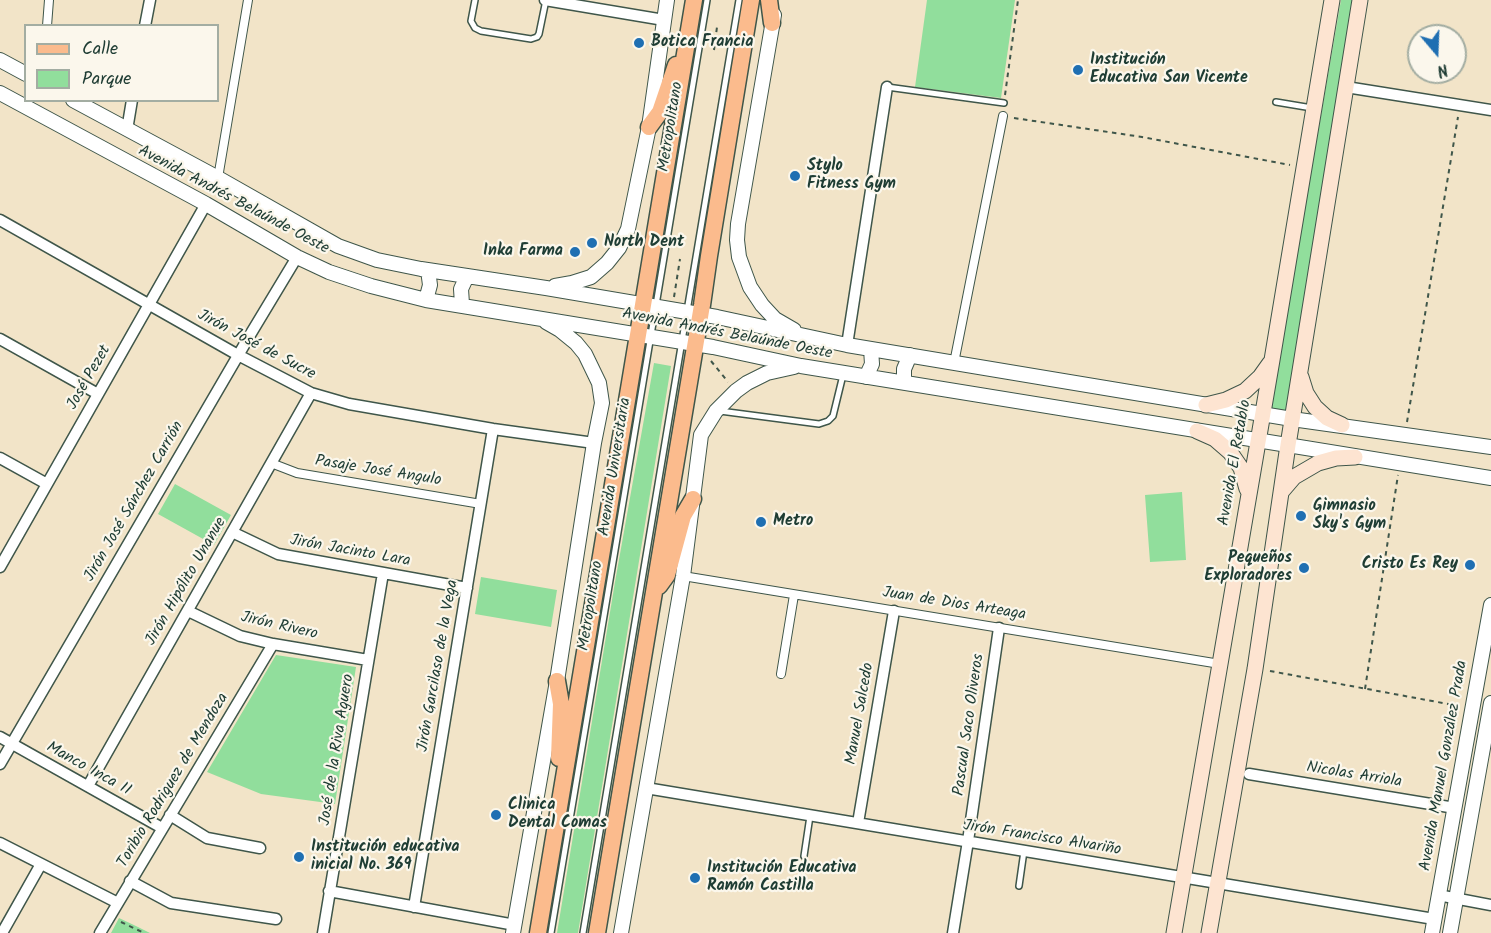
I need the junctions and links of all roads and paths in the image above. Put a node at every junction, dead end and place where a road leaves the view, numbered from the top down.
1 (49, 0) edge
2 (150, 0) edge
3 (248, 0) edge
4 (475, 0) edge
5 (546, 0) edge
6 (667, 0) edge
7 (694, 0) edge
8 (706, 0) edge
9 (739, 0) edge
10 (751, 0) edge
11 (769, 0) edge
12 (776, 0) edge
13 (1017, 0) edge
14 (1332, 0) edge
15 (1360, 0) edge
16 (664, 20) junction
17 (772, 23) junction
18 (47, 24) edge
19 (145, 24) edge
20 (717, 27) dead end
21 (688, 37) junction
22 (714, 50) dead end
23 (0, 60) edge
24 (24, 73) edge
25 (886, 87) joint
26 (1346, 87) junction
27 (0, 93) edge
28 (77, 102) edge
29 (132, 102) edge
30 (1276, 102) dead end
31 (1004, 103) joint
32 (1460, 105) junction
33 (1314, 108) junction
34 (1491, 110) edge
35 (1003, 116) joint
36 (649, 127) junction
37 (127, 130) junction
38 (1304, 168) junction
39 (218, 178) junction
40 (206, 204) junction
41 (0, 220) edge
42 (297, 257) junction
43 (680, 259) dead end
44 (428, 270) junction
45 (466, 276) junction
46 (546, 288) junction
47 (674, 297) dead end
48 (426, 300) junction
49 (149, 304) junction
50 (462, 304) junction
51 (649, 306) junction
52 (694, 313) junction
53 (539, 318) junction
54 (644, 335) junction
55 (804, 336) junction
56 (0, 339) edge
57 (689, 343) junction
58 (847, 345) junction
59 (872, 349) junction
60 (910, 355) junction
61 (238, 356) junction
62 (1272, 360) junction
63 (711, 361) dead end
64 (954, 363) junction
65 (801, 366) junction
66 (1300, 370) junction
67 (844, 373) junction
68 (866, 377) junction
69 (905, 383) junction
70 (736, 391) junction
71 (311, 393) junction
72 (98, 394) junction
73 (1206, 405) junction
74 (716, 411) junction
75 (1263, 414) junction
76 (1292, 419) junction
77 (1341, 425) junction
78 (493, 429) junction
79 (1197, 431) junction
80 (1405, 434) junction
81 (1258, 441) junction
82 (594, 443) junction
83 (1288, 446) junction
84 (1491, 447) edge
85 (1355, 457) junction
86 (0, 458) edge
87 (271, 463) junction
88 (1400, 464) junction
89 (1491, 478) edge
90 (47, 484) junction
91 (1282, 491) junction
92 (1248, 497) junction
93 (693, 498) junction
94 (481, 504) junction
95 (232, 532) junction
96 (0, 567) edge
97 (383, 573) junction
98 (683, 576) junction
99 (467, 588) junction
100 (653, 593) junction
101 (794, 595) junction
102 (1491, 605) edge
103 (188, 611) junction
104 (894, 611) junction
105 (999, 628) junction
106 (273, 644) junction
107 (368, 660) junction
108 (1220, 664) junction
109 (1255, 669) junction
110 (781, 674) dead end
111 (557, 681) junction
112 (1365, 689) junction
113 (1491, 703) edge
114 (1472, 708) junction
115 (0, 737) edge
116 (11, 743) junction
117 (0, 764) edge
118 (1249, 774) dead end
119 (88, 786) junction
120 (646, 788) junction
121 (560, 804) junction
122 (1455, 808) junction
123 (170, 815) junction
124 (810, 815) junction
125 (858, 823) junction
126 (162, 828) junction
127 (968, 841) junction
128 (0, 843) edge
129 (260, 848) dead end
130 (1024, 851) junction
131 (804, 855) dead end
132 (41, 864) junction
133 (1183, 877) junction
134 (130, 881) junction
135 (1217, 883) junction
136 (1019, 886) dead end
137 (329, 891) junction
138 (1438, 896) junction
139 (1456, 898) junction
140 (118, 903) junction
141 (1491, 904) edge
142 (414, 907) junction
143 (276, 919) dead end
144 (121, 922) dead end
145 (1433, 926) edge
146 (514, 929) edge
147 (2, 933) edge
148 (100, 933) edge
149 (144, 933) edge
150 (322, 933) edge
151 (538, 933) edge
152 (551, 933) edge
153 (583, 933) edge
154 (597, 933) edge
155 (621, 933) edge
156 (953, 933) edge
157 (1174, 933) edge
158 (1209, 933) edge
159 (1450, 933) edge

1 - 18 street
2 - 19 street
3 - 39 street
4 - 5 lane
5 - 16 street
6 - 16 street
7 - 21 main road, Avenida Universitaria
8 - 51 lane, Metropolitano
9 - 52 lane
10 - 52 main road
11 - 17 main road
12 - 17 street
13 - 31 path
14 - 33 main road, Avenida El Retablo
15 - 26 main road
16 - 36 street
17 - 55 street
20 - 22 path
21 - 36 main road
21 - 51 main road, Avenida Universitaria
23 - 24 street
25 - 31 lane
25 - 58 street
26 - 32 street
26 - 66 main road
27 - 40 street, Avenida Andrés Belaúnde Oeste
28 - 37 street, Avenida Andrés Belaúnde Oeste
29 - 37 street
30 - 33 lane
32 - 34 street
32 - 80 path
33 - 38 main road, Avenida El Retablo
35 - 38 path
35 - 64 street
36 - 46 street
37 - 39 street, Avenida Andrés Belaúnde Oeste
38 - 62 main road, Avenida El Retablo
39 - 44 street, Avenida Andrés Belaúnde Oeste
40 - 42 street, Avenida Andrés Belaúnde Oeste
40 - 49 street, José Pezet
41 - 49 street, Jirón José de Sucre
42 - 48 street, Avenida Andrés Belaúnde Oeste
42 - 61 street, Jirón José Sánchez Carrión
43 - 47 path
44 - 45 street, Avenida Andrés Belaúnde Oeste
44 - 48 street
45 - 46 street, Avenida Andrés Belaúnde Oeste
45 - 50 street
46 - 51 street, Avenida Andrés Belaúnde Oeste
48 - 50 street, Avenida Andrés Belaúnde Oeste
49 - 61 street, Jirón José de Sucre
49 - 72 street, José Pezet
50 - 53 street, Avenida Andrés Belaúnde Oeste
51 - 52 street, Avenida Andrés Belaúnde Oeste
51 - 54 main road, Avenida Universitaria
52 - 55 street, Avenida Andrés Belaúnde Oeste
52 - 57 main road
53 - 54 street, Avenida Andrés Belaúnde Oeste
53 - 82 street, Avenida Universitaria
54 - 57 street, Avenida Andrés Belaúnde Oeste
54 - 121 main road, Avenida Universitaria
54 - 152 lane, Metropolitano
55 - 58 street, Avenida Andrés Belaúnde Oeste
56 - 72 street
57 - 65 street, Avenida Andrés Belaúnde Oeste
57 - 100 main road
57 - 153 lane
58 - 59 street, Avenida Andrés Belaúnde Oeste
59 - 60 street, Avenida Andrés Belaúnde Oeste
59 - 68 street
60 - 64 street, Avenida Andrés Belaúnde Oeste
60 - 69 street
61 - 71 street, Jirón José de Sucre
61 - 116 street, Jirón José Sánchez Carrión
62 - 73 main road
62 - 75 main road, Avenida El Retablo
63 - 70 path
64 - 73 street, Avenida Andrés Belaúnde Oeste
65 - 67 street, Avenida Andrés Belaúnde Oeste
65 - 70 street
66 - 76 main road
66 - 77 main road
67 - 68 street, Avenida Andrés Belaúnde Oeste
67 - 74 lane
68 - 69 street, Avenida Andrés Belaúnde Oeste
69 - 79 street, Avenida Andrés Belaúnde Oeste
70 - 74 street
71 - 78 street, Jirón José de Sucre
71 - 87 street, Jirón Hipólito Unanue
72 - 90 street, José Pezet
73 - 75 street, Avenida Andrés Belaúnde Oeste
74 - 93 street
75 - 76 street, Avenida Andrés Belaúnde Oeste
75 - 81 main road, Avenida El Retablo
76 - 77 street, Avenida Andrés Belaúnde Oeste
76 - 83 main road
77 - 80 street, Avenida Andrés Belaúnde Oeste
78 - 82 street, Jirón José de Sucre
78 - 94 street, Jirón Garcilaso de la Vega
79 - 81 street, Avenida Andrés Belaúnde Oeste
79 - 92 main road
80 - 84 street, Avenida Andrés Belaúnde Oeste
81 - 83 street, Avenida Andrés Belaúnde Oeste
81 - 92 main road, Avenida El Retablo
82 - 111 street, Avenida Universitaria
83 - 85 street, Avenida Andrés Belaúnde Oeste
83 - 91 main road
85 - 88 street, Avenida Andrés Belaúnde Oeste
85 - 91 main road
86 - 90 street
87 - 94 street, Pasaje José Angulo
87 - 95 street, Jirón Hipólito Unanue
88 - 89 street, Avenida Andrés Belaúnde Oeste
88 - 112 path
90 - 96 street, José Pezet
91 - 109 main road
92 - 108 main road, Avenida El Retablo
93 - 98 street
93 - 100 main road
94 - 99 street, Jirón Garcilaso de la Vega
95 - 97 street, Jirón Jacinto Lara
95 - 103 street, Jirón Hipólito Unanue
97 - 99 street, Jirón Jacinto Lara
97 - 107 street, José de la Riva Aguero
98 - 101 street, Juan de Dios Arteaga
98 - 120 street
99 - 142 street, Jirón Garcilaso de la Vega
100 - 154 main road
101 - 104 street, Juan de Dios Arteaga
101 - 110 street
102 - 114 street, Avenida Manuel González Prada
103 - 106 street, Jirón Rivero
103 - 119 street, Jirón Hipólito Unanue
104 - 105 street, Juan de Dios Arteaga
104 - 125 street, Manuel Salcedo
105 - 108 street, Juan de Dios Arteaga
105 - 127 street, Pascual Saco Oliveros
106 - 107 street, Jirón Rivero
106 - 123 street, Toribio Rodriguez de Mendoza
107 - 137 street, José de la Riva Aguero
108 - 133 main road, Avenida El Retablo
109 - 112 path
109 - 135 main road
111 - 121 main road
111 - 146 street, Avenida Universitaria
112 - 114 path
113 - 139 street, Avenida Manuel González Prada
114 - 122 street, Avenida Manuel González Prada
115 - 116 street, Manco Inca II
116 - 117 street, Jirón José Sánchez Carrión
116 - 119 street, Manco Inca II
118 - 122 street, Nicolas Arriola
119 - 126 street, Manco Inca II
120 - 124 street, Jirón Francisco Alvariño
120 - 155 street
121 - 151 main road, Avenida Universitaria
122 - 138 street, Avenida Manuel González Prada
123 - 126 street, Toribio Rodriguez de Mendoza
123 - 129 street
124 - 125 street, Jirón Francisco Alvariño
124 - 131 lane
125 - 127 street, Jirón Francisco Alvariño
126 - 134 street, Toribio Rodriguez de Mendoza
127 - 130 street, Jirón Francisco Alvariño
127 - 156 street, Pascual Saco Oliveros
128 - 132 street
130 - 133 street, Jirón Francisco Alvariño
130 - 136 lane
132 - 140 street
132 - 147 street
133 - 135 street, Jirón Francisco Alvariño
133 - 157 main road, Avenida El Retablo
134 - 140 street, Toribio Rodriguez de Mendoza
134 - 143 street
135 - 145 street, Jirón Francisco Alvariño
135 - 158 main road
137 - 142 street
137 - 150 street, José de la Riva Aguero
138 - 139 street
138 - 145 street, Avenida Manuel González Prada
139 - 141 street
139 - 159 street, Avenida Manuel González Prada
140 - 148 street, Toribio Rodriguez de Mendoza
142 - 146 street
144 - 149 path

